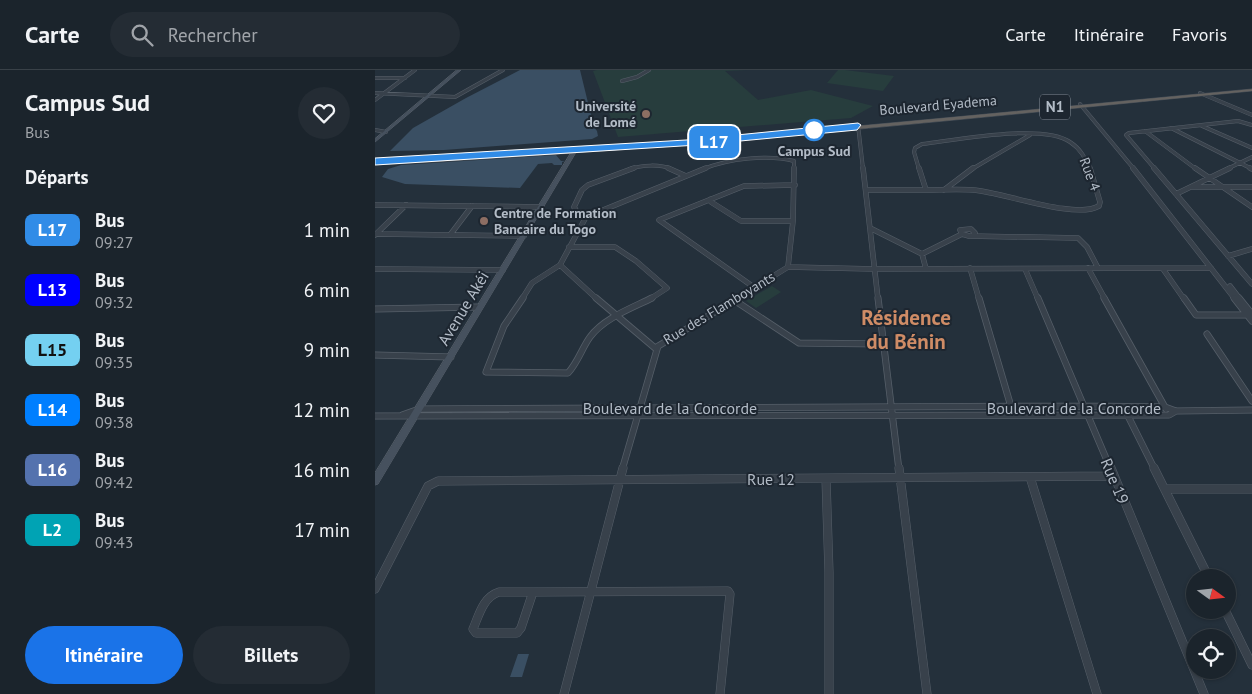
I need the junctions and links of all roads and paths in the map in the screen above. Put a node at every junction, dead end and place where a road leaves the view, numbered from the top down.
1 (415, 70) edge
2 (454, 70) edge
3 (459, 70) edge
4 (503, 70) edge
5 (649, 70) edge
6 (375, 78) edge
7 (405, 78) junction
8 (622, 81) dead end
9 (1252, 89) edge
10 (375, 93) edge
11 (385, 93) junction
12 (1204, 94) junction
13 (427, 95) junction
14 (375, 100) edge
15 (1084, 105) junction
16 (1252, 114) edge
17 (1200, 125) junction
18 (1252, 125) edge
19 (858, 126) junction
20 (1171, 128) junction
21 (377, 131) edge
22 (1145, 131) junction
23 (386, 132) junction
24 (1031, 134) junction
25 (375, 135) edge
26 (375, 141) edge
27 (1252, 148) edge
28 (575, 150) junction
29 (1252, 157) edge
30 (375, 162) edge
31 (1240, 162) junction
32 (1252, 169) edge
33 (686, 176) junction
34 (1208, 178) junction
35 (795, 185) junction
36 (1190, 187) junction
37 (1220, 187) junction
38 (1252, 187) edge
39 (867, 190) junction
40 (926, 190) junction
41 (944, 190) junction
42 (1176, 194) junction
43 (711, 198) junction
44 (375, 205) edge
45 (406, 205) junction
46 (472, 206) junction
47 (542, 207) junction
48 (1252, 207) edge
49 (586, 217) junction
50 (793, 221) junction
51 (870, 228) junction
52 (962, 234) junction
53 (376, 235) edge
54 (450, 235) junction
55 (973, 235) junction
56 (524, 236) junction
57 (569, 247) junction
58 (1252, 249) edge
59 (922, 254) junction
60 (1228, 256) junction
61 (560, 266) junction
62 (788, 267) junction
63 (970, 268) junction
64 (1088, 268) junction
65 (1098, 268) junction
66 (1211, 268) junction
67 (375, 269) edge
68 (874, 269) junction
69 (926, 269) junction
70 (1025, 269) junction
71 (1163, 269) junction
72 (503, 270) junction
73 (1252, 284) edge
74 (755, 288) junction
75 (734, 300) junction
76 (479, 307) junction
77 (375, 309) edge
78 (1251, 315) edge
79 (617, 317) junction
80 (1252, 321) edge
81 (1207, 334) dead end
82 (883, 344) junction
83 (658, 346) junction
84 (375, 355) edge
85 (451, 356) junction
86 (1252, 401) edge
87 (1011, 407) junction
88 (1165, 407) junction
89 (419, 409) junction
90 (1086, 410) junction
91 (1252, 410) edge
92 (892, 411) junction
93 (1176, 411) junction
94 (639, 412) junction
95 (1012, 414) junction
96 (1169, 415) junction
97 (375, 416) edge
98 (402, 416) junction
99 (414, 416) junction
100 (1128, 416) junction
101 (1113, 476) junction
102 (1030, 477) junction
103 (900, 478) junction
104 (826, 479) junction
105 (376, 480) edge
106 (619, 480) junction
107 (1165, 489) junction
108 (1252, 489) edge
109 (1205, 569) edge
110 (375, 589) edge
111 (590, 590) junction
112 (533, 592) junction
113 (1229, 619) edge
114 (1252, 665) edge
115 (564, 694) edge
116 (720, 694) edge
117 (829, 694) edge
118 (927, 694) edge
119 (1097, 694) edge
120 (1204, 694) edge

1 - 7 street
2 - 13 main road
3 - 13 main road
4 - 13 street
5 - 8 street
6 - 7 street
7 - 11 street
9 - 12 highway, N1
10 - 11 street
11 - 13 street
11 - 14 street
12 - 15 highway, N1
12 - 16 street
13 - 21 main road
13 - 23 main road
15 - 19 highway, N1
15 - 66 street
15 - 78 street
17 - 18 street
17 - 20 street
17 - 27 street
19 - 28 highway, N1
19 - 39 street
20 - 22 street
20 - 31 street
21 - 23 street
21 - 25 main road
22 - 34 street
22 - 42 street
23 - 26 main road
24 - 40 street, Rue 4
24 - 41 street
24 - 41 street, Rue 4
28 - 30 highway, N1
28 - 47 main road, Avenue Akéi
29 - 31 street
31 - 32 street
31 - 34 street
33 - 35 street, Rue des Flamboyants
33 - 49 street, Rue des Flamboyants
33 - 49 street
34 - 36 street
34 - 37 street
35 - 43 street
35 - 50 street, Rue des Flamboyants
36 - 37 street
36 - 42 street
37 - 38 street
37 - 48 street
39 - 40 street, Rue 4
39 - 51 street
40 - 41 street, Rue 4
42 - 60 street
43 - 50 street
43 - 74 street
44 - 45 street
45 - 46 street
45 - 53 street
46 - 47 street
46 - 54 street
47 - 56 main road, Avenue Akéi
49 - 57 street
50 - 62 street, Rue des Flamboyants
51 - 59 street
51 - 68 street
52 - 55 street
52 - 55 street
52 - 59 street
53 - 54 street
54 - 56 street
55 - 65 street
56 - 72 main road, Avenue Akéi
57 - 61 street
57 - 79 street
58 - 60 street
59 - 69 street
60 - 73 street
61 - 79 street, Rue des Flamboyants
61 - 79 street
62 - 68 street
62 - 74 street, Rue des Flamboyants
63 - 69 street
63 - 70 street
63 - 87 street
64 - 65 street
64 - 70 street
64 - 88 street
65 - 71 street
66 - 71 street
66 - 78 street
67 - 72 street
68 - 69 street
68 - 82 street
70 - 90 street, Rue 19
71 - 78 street
72 - 76 main road, Avenue Akéi
74 - 75 street, Rue des Flamboyants
75 - 82 street
75 - 83 street, Rue des Flamboyants
76 - 77 street
76 - 85 main road, Avenue Akéi
78 - 80 street
79 - 83 street, Rue des Flamboyants
81 - 86 street
82 - 92 street
83 - 94 street
84 - 85 street
85 - 89 main road, Avenue Akéi
87 - 90 street, Boulevard de la Concorde
87 - 92 street, Boulevard de la Concorde
87 - 95 street
88 - 90 street, Boulevard de la Concorde
88 - 93 street, Boulevard de la Concorde
88 - 96 street
89 - 94 street, Boulevard de la Concorde
89 - 98 street
89 - 99 main road, Avenue Akéi
90 - 95 street, Boulevard de la Concorde
90 - 100 street, Boulevard de la Concorde
90 - 101 street, Rue 19
91 - 93 street
92 - 94 street, Boulevard de la Concorde
92 - 95 street, Boulevard de la Concorde
92 - 103 street
93 - 96 street, Boulevard de la Concorde
94 - 99 street, Boulevard de la Concorde
94 - 106 street
96 - 100 street, Boulevard de la Concorde
97 - 98 street, Boulevard de la Concorde
98 - 99 street, Boulevard de la Concorde
99 - 105 main road, Avenue Akéi
100 - 107 street
101 - 102 street, Rue 12
101 - 120 street, Rue 19
102 - 103 street, Rue 12
102 - 119 street
103 - 104 street, Rue 12
103 - 118 street
104 - 106 street, Rue 12
104 - 117 street
106 - 110 street, Rue 12
106 - 111 street
107 - 108 street
107 - 109 street
111 - 112 street
111 - 115 street
111 - 116 street
112 - 112 street
113 - 114 street

